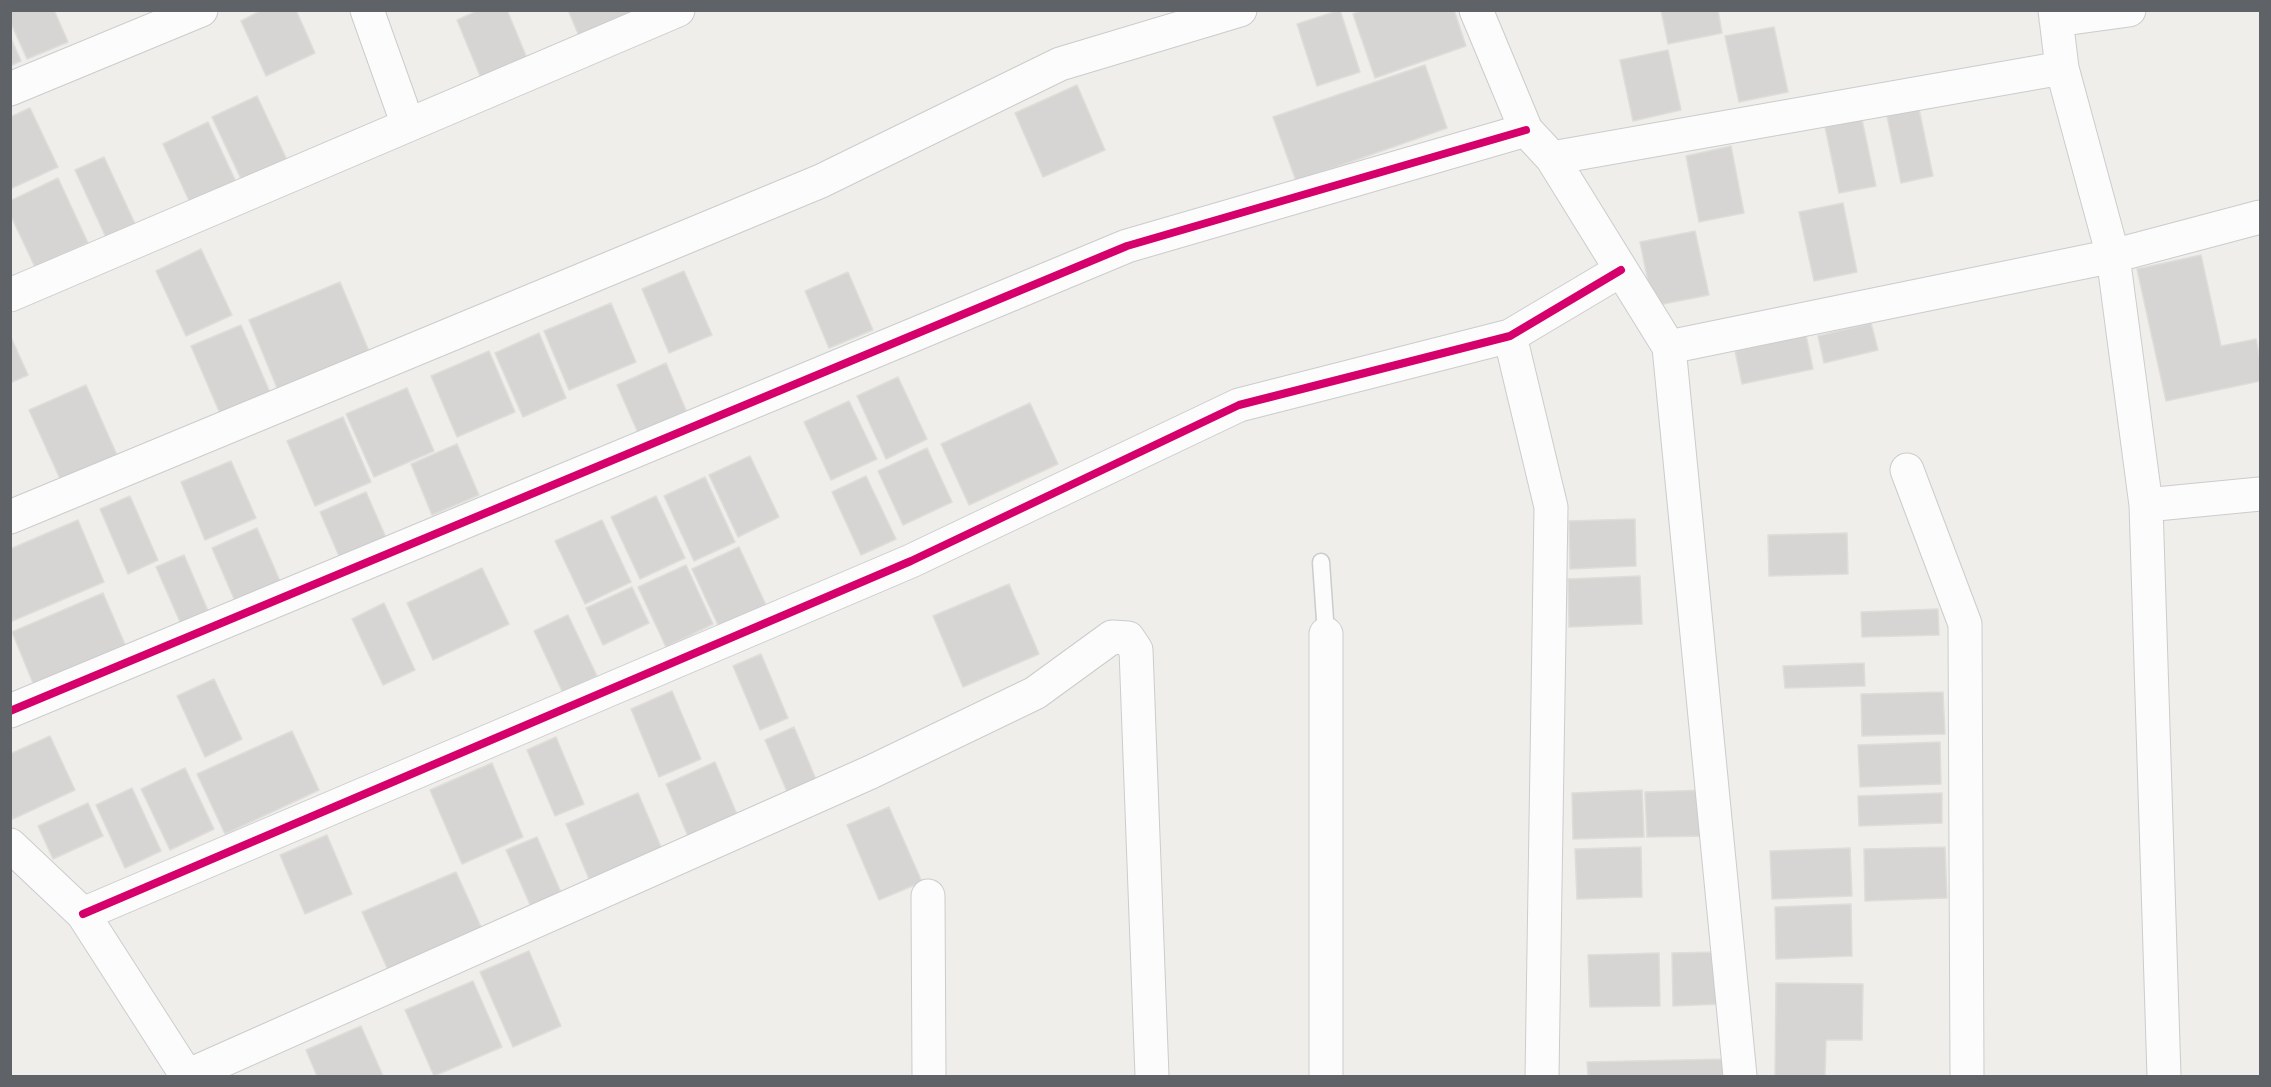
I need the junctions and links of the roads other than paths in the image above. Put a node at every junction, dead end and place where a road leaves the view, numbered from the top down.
1 (201, 10) edge
2 (367, 10) edge
3 (678, 10) edge
4 (1240, 10) edge
5 (1476, 10) edge
6 (2129, 10) edge
7 (2056, 15) edge
8 (2062, 68) junction
9 (10, 89) edge
10 (408, 125) junction
11 (1526, 130) junction
12 (1552, 158) junction
13 (2260, 217) edge
14 (2113, 256) junction
15 (1621, 270) junction
16 (10, 295) edge
17 (1510, 336) junction
18 (1668, 347) junction
19 (1907, 470) dead end
20 (2260, 494) edge
21 (2146, 505) junction
22 (10, 517) edge
23 (1321, 562) dead end
24 (1326, 634) joint
25 (10, 711) edge
26 (10, 845) edge
27 (928, 896) dead end
28 (83, 914) junction
29 (187, 1077) edge
30 (929, 1077) edge
31 (1152, 1077) edge
32 (1326, 1077) edge
33 (1542, 1077) edge
34 (1740, 1077) edge
35 (1967, 1077) edge
36 (2164, 1077) edge

1 - 9 street
2 - 10 street
3 - 10 street
4 - 22 street
5 - 11 street
6 - 7 street
7 - 8 street
8 - 12 street
8 - 14 street
10 - 16 street
11 - 12 street
11 - 25 street
12 - 15 street
13 - 14 street
14 - 18 street
14 - 21 street
15 - 17 street
15 - 18 street
17 - 28 street
17 - 33 street
18 - 34 street
19 - 35 street
20 - 21 street
21 - 36 street
23 - 24 lane
24 - 32 street
26 - 28 street
27 - 30 street
28 - 29 street
29 - 31 street

